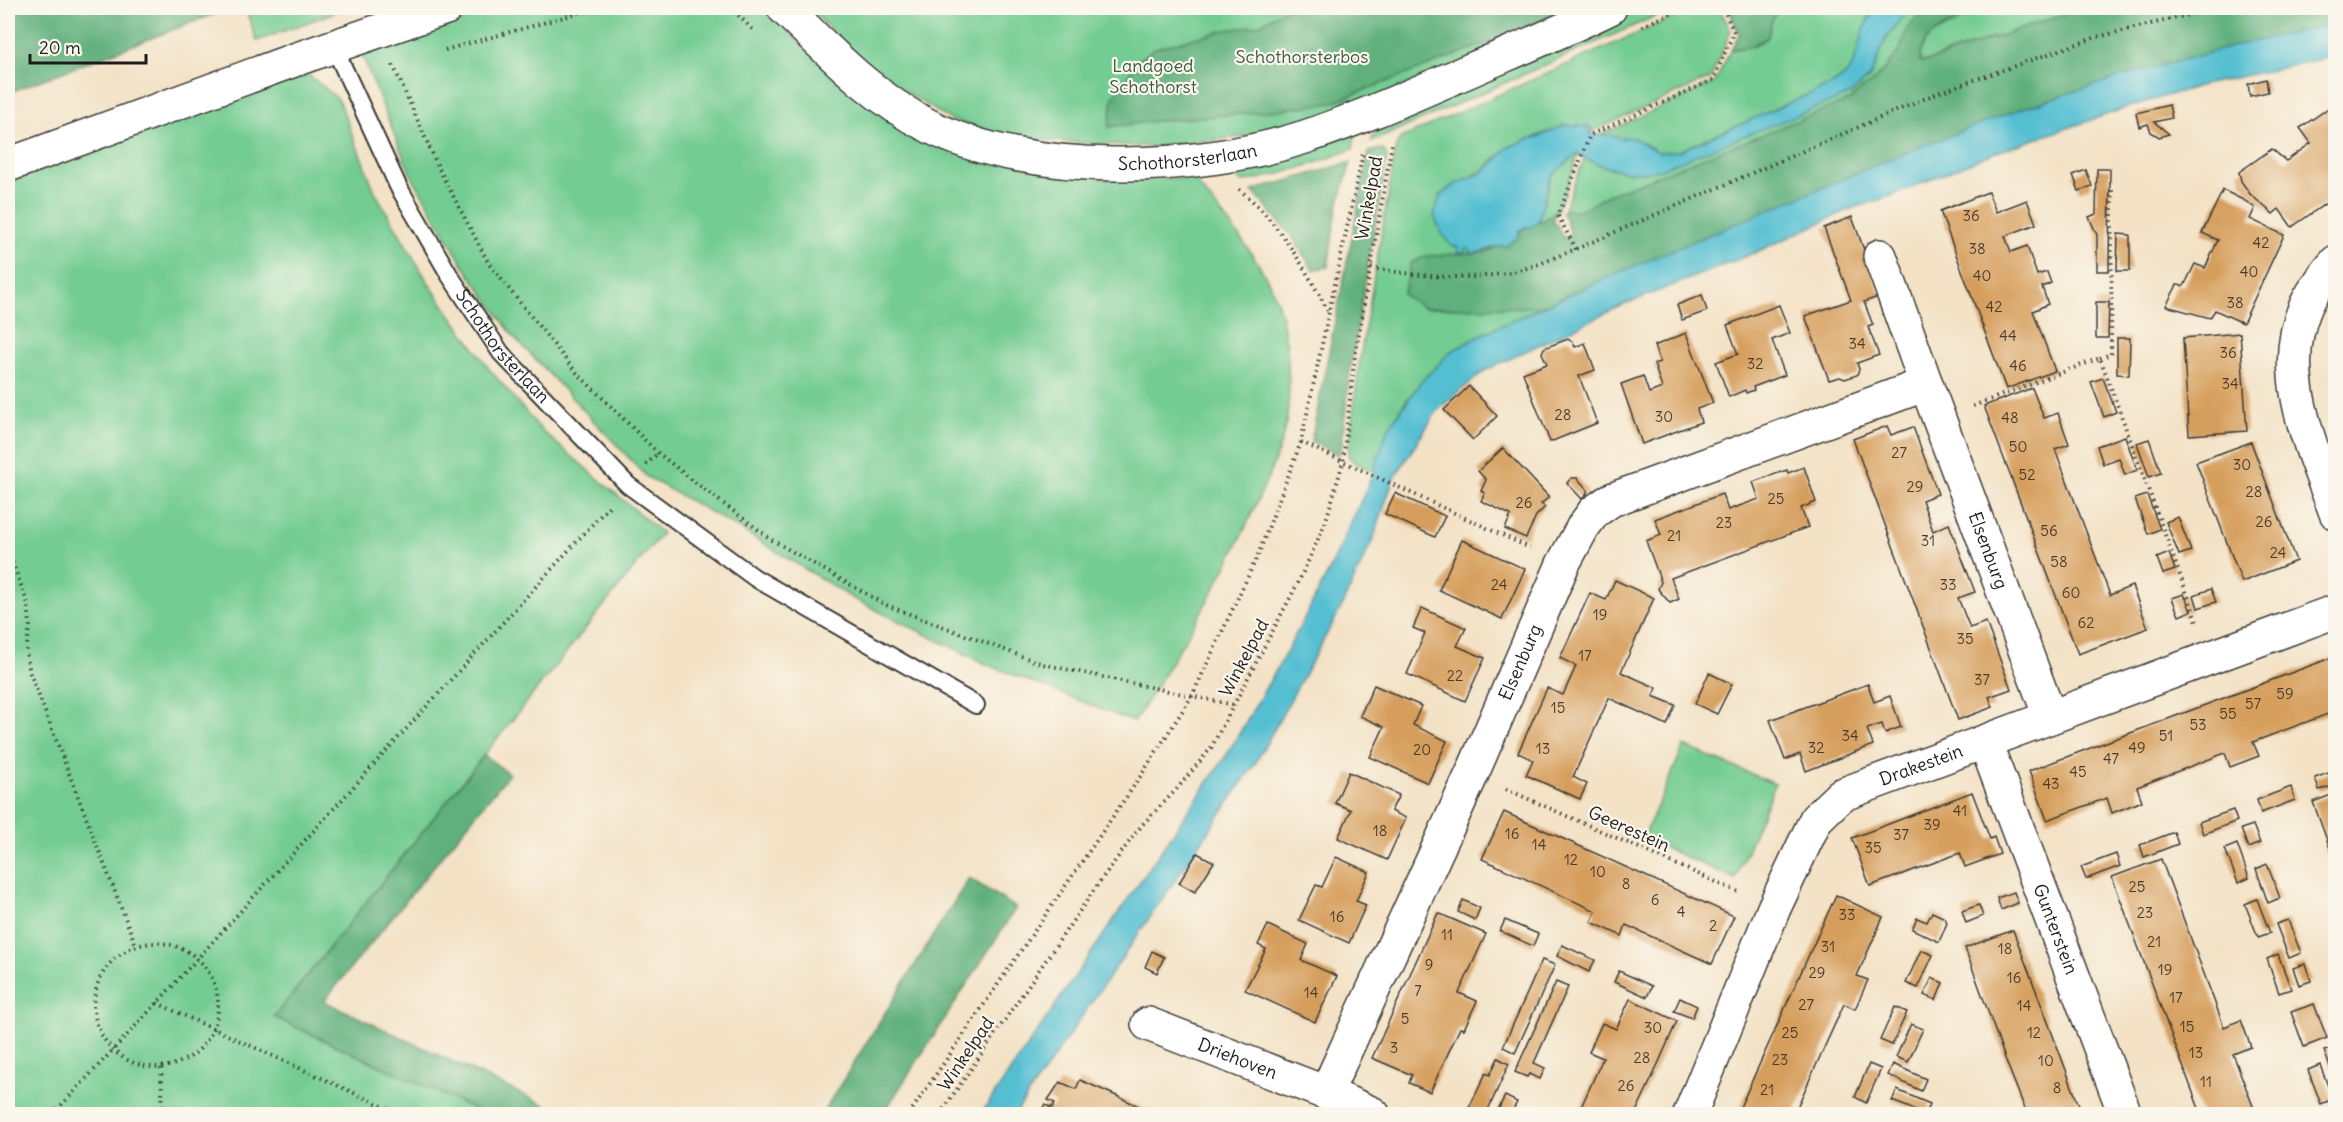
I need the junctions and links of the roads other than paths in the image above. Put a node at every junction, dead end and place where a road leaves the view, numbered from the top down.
1 (446, 8) edge
2 (784, 8) edge
3 (1610, 8) edge
4 (334, 47) junction
5 (8, 165) edge
6 (1880, 256) dead end
7 (2336, 262) edge
8 (1926, 384) junction
9 (2336, 513) edge
10 (2336, 611) edge
11 (976, 705) dead end
12 (2050, 717) junction
13 (1985, 742) junction
14 (1148, 1024) dead end
15 (1326, 1093) junction
16 (1373, 1114) edge
17 (1690, 1114) edge
18 (2125, 1114) edge

1 - 4 street
2 - 3 street, Schothorsterlaan
4 - 5 street
4 - 11 lane, Schothorsterlaan
6 - 8 street, Elsenburg
7 - 9 street
8 - 12 street, Elsenburg
8 - 15 street, Elsenburg
10 - 12 street, Drakestein
12 - 13 street, Drakestein
13 - 17 street, Drakestein
13 - 18 street, Gunterstein
14 - 15 street, Driehoven
15 - 16 street

